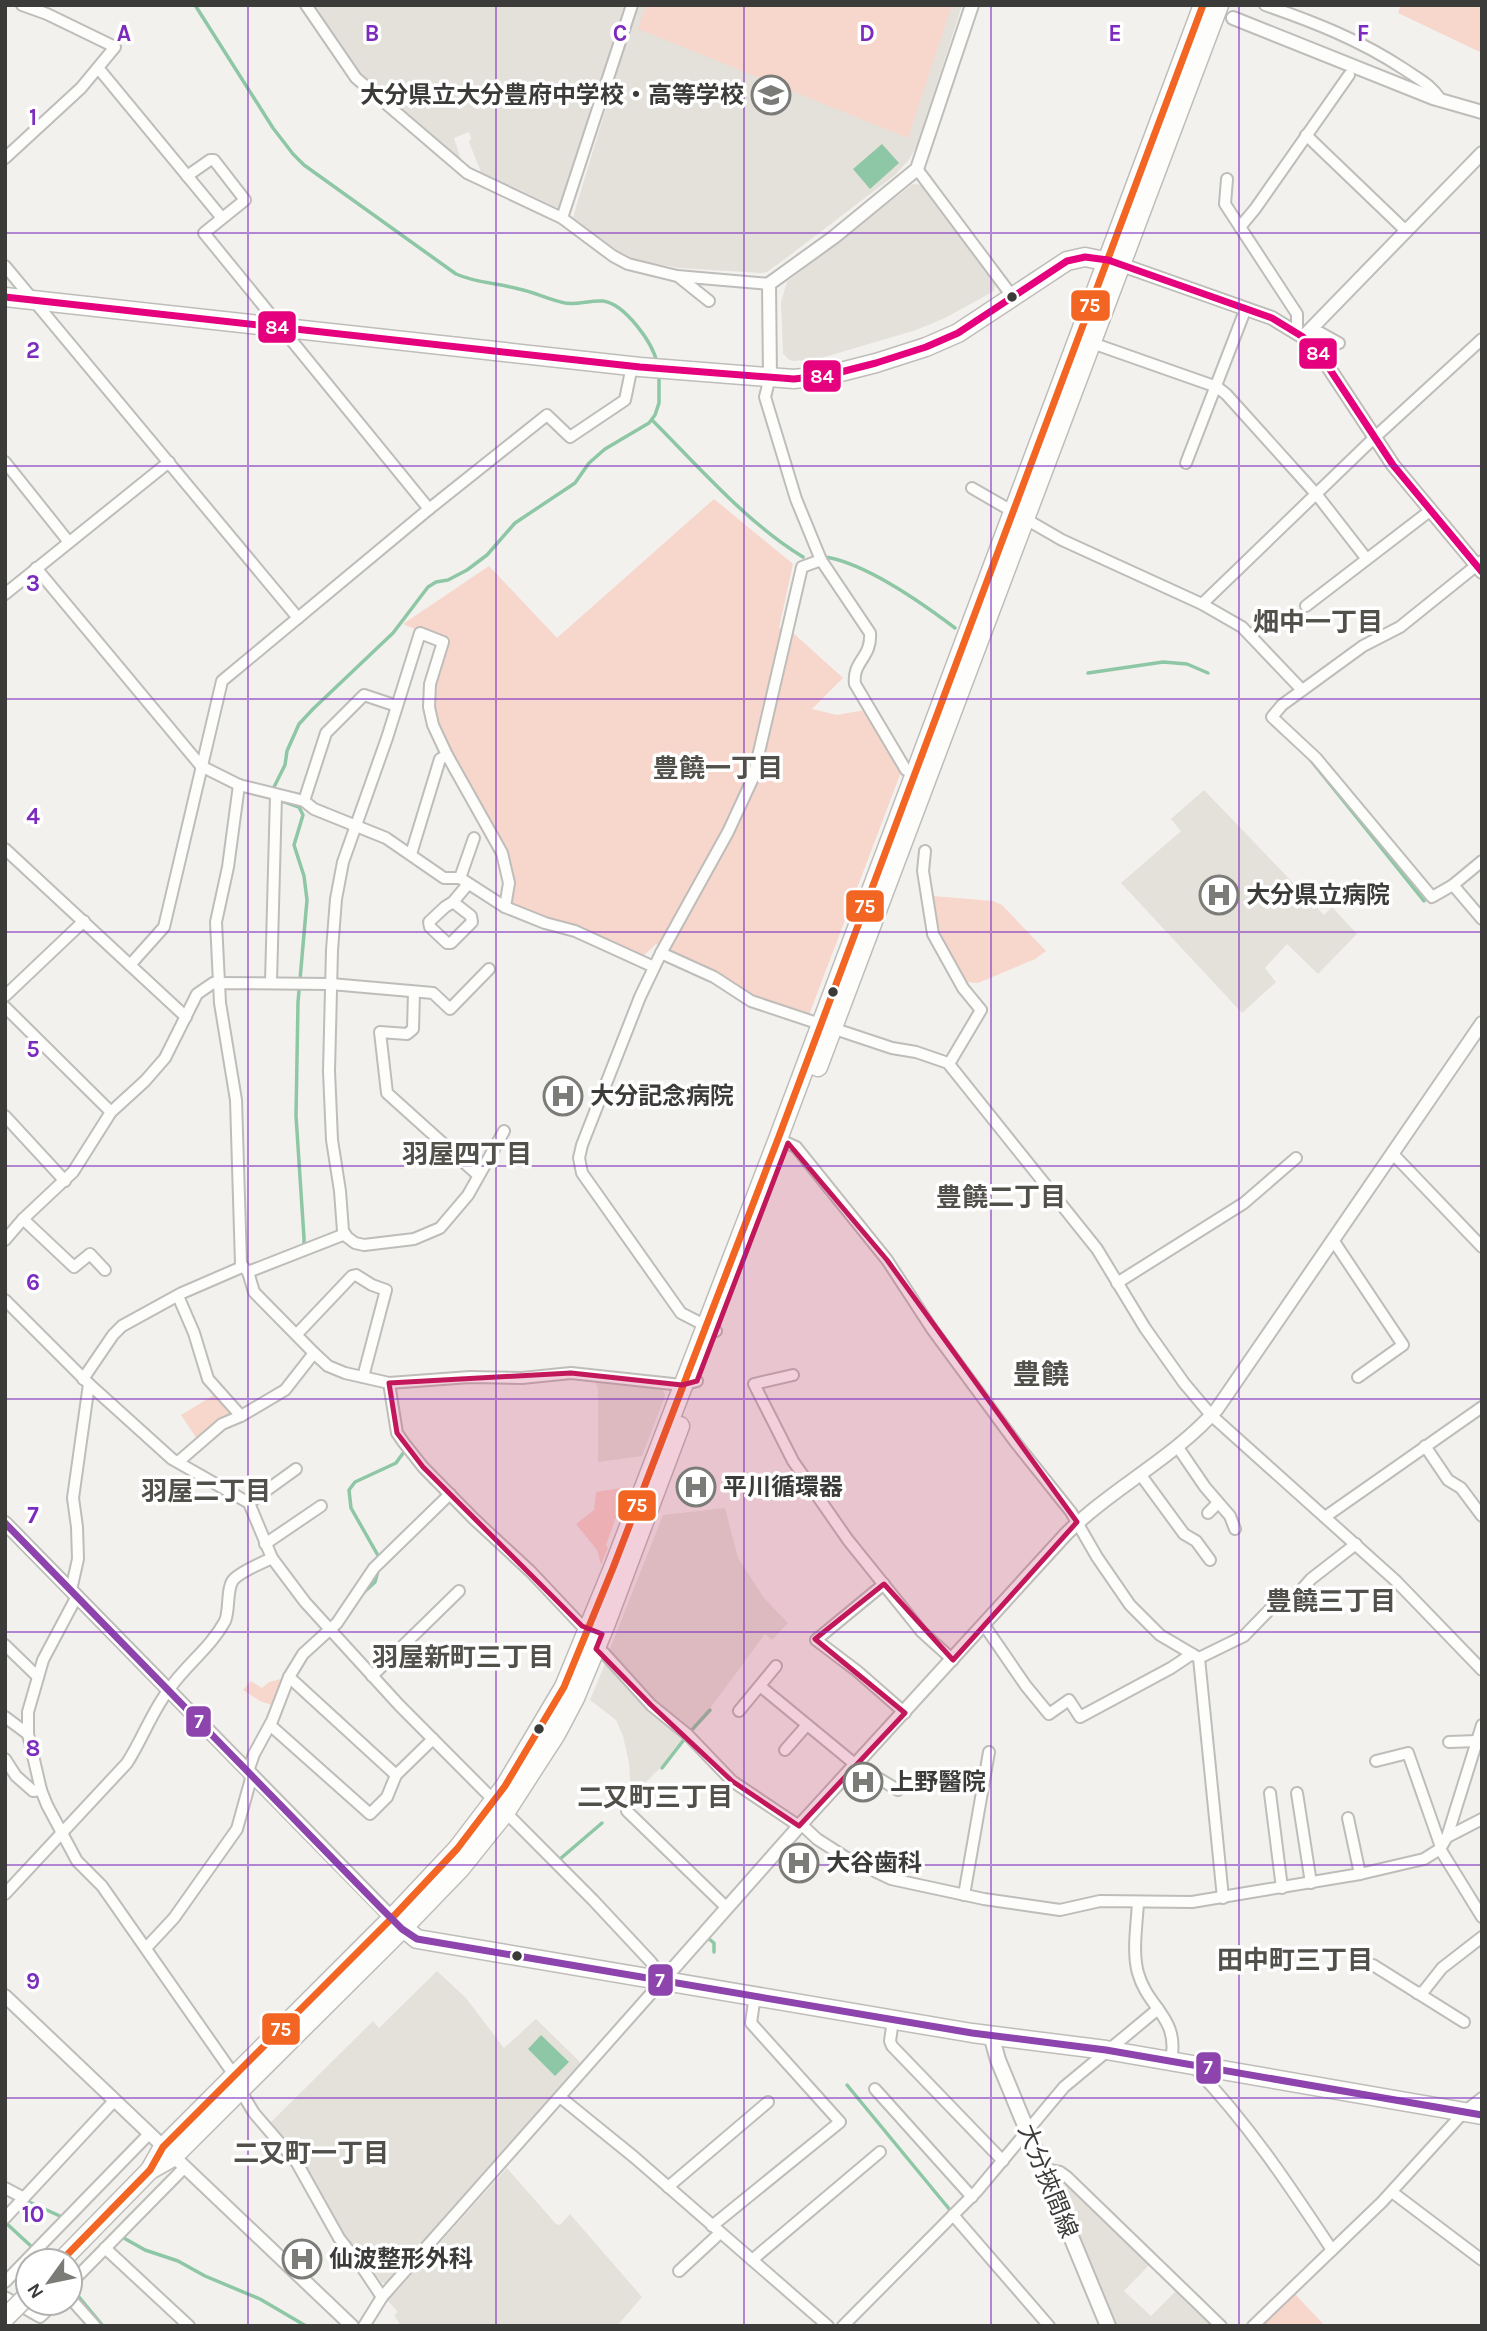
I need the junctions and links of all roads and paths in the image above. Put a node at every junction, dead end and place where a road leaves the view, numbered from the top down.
1 (22, 5) edge
2 (306, 5) edge
3 (632, 5) edge
4 (972, 5) edge
5 (1203, 5) edge
6 (1265, 5) edge
7 (1226, 11) edge
8 (99, 69) junction
9 (1349, 75) dead end
10 (1441, 100) junction
11 (1482, 113) edge
12 (1306, 135) junction
13 (1482, 153) edge
14 (5, 158) edge
15 (917, 169) junction
16 (187, 176) junction
17 (1227, 179) dead end
18 (222, 218) junction
19 (562, 218) junction
20 (1240, 227) junction
21 (1405, 230) junction
22 (1114, 259) junction
23 (5, 266) edge
24 (677, 276) junction
25 (769, 284) junction
26 (1009, 292) junction
27 (5, 297) edge
28 (32, 300) junction
29 (709, 301) dead end
30 (1246, 308) junction
31 (279, 326) junction
32 (1303, 333) junction
33 (1482, 339) edge
34 (1092, 343) junction
35 (1339, 343) dead end
36 (636, 366) junction
37 (770, 377) junction
38 (1217, 387) junction
39 (1374, 438) junction
40 (5, 462) edge
41 (169, 462) junction
42 (1186, 463) dead end
43 (972, 488) dead end
44 (1317, 495) junction
45 (429, 509) junction
46 (1431, 510) junction
47 (1019, 517) junction
48 (68, 541) junction
49 (1366, 558) junction
50 (821, 560) junction
51 (1480, 567) edge
52 (36, 568) junction
53 (5, 594) edge
54 (1202, 604) junction
55 (1306, 606) dead end
56 (298, 618) junction
57 (1303, 690) junction
58 (397, 706) junction
59 (447, 755) junction
60 (201, 766) junction
61 (915, 773) junction
62 (239, 785) junction
63 (276, 795) junction
64 (304, 801) junction
65 (356, 827) junction
66 (474, 838) dead end
67 (5, 849) edge
68 (925, 851) dead end
69 (411, 854) junction
70 (1482, 861) edge
71 (464, 881) junction
72 (1452, 885) junction
73 (453, 902) dead end
74 (505, 906) junction
75 (1482, 919) edge
76 (84, 921) junction
77 (661, 953) junction
78 (130, 965) junction
79 (654, 967) junction
80 (489, 969) dead end
81 (219, 982) junction
82 (271, 982) junction
83 (331, 984) junction
84 (414, 992) junction
85 (5, 996) edge
86 (5, 1007) edge
87 (186, 1017) junction
88 (1482, 1023) edge
89 (827, 1025) junction
90 (949, 1064) junction
91 (111, 1112) junction
92 (5, 1116) edge
93 (504, 1131) dead end
94 (783, 1141) junction
95 (1393, 1154) junction
96 (1296, 1158) dead end
97 (478, 1175) junction
98 (65, 1181) junction
99 (23, 1219) junction
100 (345, 1234) junction
101 (5, 1240) edge
102 (1333, 1240) junction
103 (1482, 1247) edge
104 (105, 1270) dead end
105 (245, 1270) junction
106 (1117, 1283) junction
107 (178, 1296) junction
108 (5, 1300) edge
109 (710, 1329) junction
110 (297, 1334) junction
111 (314, 1353) junction
112 (793, 1375) dead end
113 (363, 1377) junction
114 (1358, 1377) dead end
115 (86, 1382) junction
116 (390, 1383) junction
117 (690, 1383) junction
118 (1482, 1407) edge
119 (1211, 1415) junction
120 (241, 1416) junction
121 (1177, 1446) junction
122 (1425, 1446) junction
123 (178, 1462) junction
124 (296, 1469) dead end
125 (1140, 1474) junction
126 (450, 1494) junction
127 (249, 1503) junction
128 (1218, 1503) junction
129 (321, 1506) dead end
130 (1208, 1513) dead end
131 (1482, 1516) edge
132 (1325, 1517) junction
133 (1077, 1522) junction
134 (5, 1523) edge
135 (1235, 1528) dead end
136 (265, 1544) junction
137 (1356, 1544) junction
138 (272, 1558) junction
139 (1210, 1560) dead end
140 (884, 1584) junction
141 (459, 1591) dead end
142 (74, 1593) junction
143 (984, 1625) junction
144 (597, 1627) junction
145 (329, 1630) junction
146 (5, 1645) edge
147 (589, 1649) junction
148 (1196, 1656) junction
149 (953, 1660) junction
150 (776, 1666) dead end
151 (1482, 1670) edge
152 (372, 1676) junction
153 (38, 1677) junction
154 (289, 1677) junction
155 (760, 1686) junction
156 (169, 1689) junction
157 (739, 1711) dead end
158 (905, 1713) junction
159 (5, 1717) edge
160 (807, 1724) junction
161 (270, 1725) junction
162 (1482, 1725) edge
163 (28, 1734) junction
164 (433, 1738) junction
165 (1477, 1741) junction
166 (1450, 1742) dead end
167 (785, 1750) dead end
168 (989, 1752) dead end
169 (5, 1759) edge
170 (1376, 1761) dead end
171 (856, 1765) junction
172 (250, 1773) junction
173 (396, 1775) junction
174 (41, 1790) junction
175 (898, 1790) dead end
176 (1270, 1793) dead end
177 (1297, 1793) dead end
178 (499, 1807) junction
179 (627, 1811) dead end
180 (1348, 1818) dead end
181 (1482, 1819) edge
182 (800, 1825) junction
183 (63, 1833) junction
184 (1443, 1844) junction
185 (1360, 1874) junction
186 (1311, 1882) junction
187 (1282, 1888) junction
188 (5, 1894) edge
189 (964, 1895) junction
190 (1223, 1898) junction
191 (1138, 1902) junction
192 (727, 1908) junction
193 (1482, 1917) edge
194 (397, 1923) junction
195 (1482, 1937) edge
196 (146, 1947) junction
197 (1373, 1965) dead end
198 (663, 1980) junction
199 (1417, 1993) junction
200 (5, 1996) edge
201 (755, 1996) junction
202 (1158, 2008) junction
203 (893, 2020) junction
204 (1464, 2022) dead end
205 (991, 2035) junction
206 (1106, 2050) junction
207 (1171, 2062) junction
208 (1192, 2065) junction
209 (237, 2083) junction
210 (875, 2089) dead end
211 (560, 2097) junction
212 (1482, 2098) edge
213 (114, 2101) junction
214 (768, 2102) dead end
215 (1473, 2114) edge
216 (1027, 2130) junction
217 (167, 2151) junction
218 (880, 2152) dead end
219 (1003, 2161) junction
220 (1044, 2169) junction
221 (668, 2187) junction
222 (5, 2188) edge
223 (1392, 2192) junction
224 (972, 2197) junction
225 (24, 2198) junction
226 (953, 2215) junction
227 (5, 2218) edge
228 (716, 2229) junction
229 (75, 2247) edge
230 (105, 2248) junction
231 (1332, 2250) junction
232 (752, 2260) junction
233 (1482, 2260) edge
234 (84, 2270) edge
235 (679, 2271) dead end
236 (5, 2282) edge
237 (382, 2297) junction
238 (189, 2326) edge
239 (352, 2326) edge
240 (364, 2326) edge
241 (828, 2326) edge
242 (843, 2326) edge
243 (1049, 2326) edge
244 (1108, 2326) edge
245 (1221, 2326) edge
246 (1253, 2326) edge

1 - 8 street
2 - 19 street
3 - 19 street
4 - 15 street
5 - 22 highway
6 - 10 street
7 - 10 street
7 - 22 highway
8 - 14 street
8 - 16 street
9 - 12 street
10 - 11 street
12 - 20 street
12 - 21 street
13 - 21 street
15 - 25 street
15 - 26 street
16 - 18 street
16 - 18 street
17 - 20 street
18 - 31 street
19 - 24 street
20 - 32 street
21 - 32 street
22 - 26 highway
22 - 30 street
22 - 34 highway
22 - 37 highway
22 - 47 highway
23 - 28 street
24 - 25 street
24 - 29 street
25 - 37 street
26 - 37 highway
27 - 28 highway
28 - 31 highway
28 - 41 street
30 - 32 street
30 - 38 street
31 - 36 highway
31 - 45 street
32 - 35 street
32 - 39 street
33 - 39 street
34 - 38 street
34 - 47 highway
36 - 37 highway
36 - 45 street
37 - 50 street
38 - 42 street
38 - 44 street
39 - 44 street
39 - 46 street
40 - 48 street
41 - 48 street
41 - 56 street
43 - 47 street
44 - 49 street
44 - 54 street
45 - 56 street
46 - 49 street
46 - 51 street
47 - 54 street
47 - 61 highway
47 - 89 highway
48 - 52 street
49 - 55 street
50 - 61 street
50 - 77 street
51 - 57 street
52 - 53 street
52 - 60 street
54 - 57 street
56 - 60 street
57 - 72 street
58 - 59 street
58 - 64 street
58 - 65 street
59 - 69 street
59 - 74 street
60 - 62 street
60 - 78 street
61 - 89 highway
62 - 63 street
62 - 81 street
63 - 64 street
63 - 82 street
64 - 65 street
65 - 69 street
65 - 83 street
66 - 71 street
67 - 76 street
68 - 90 street
69 - 71 street
70 - 72 street
71 - 73 street
71 - 74 street
72 - 75 street
74 - 79 street
76 - 78 street
76 - 85 street
77 - 79 street
77 - 89 street
78 - 87 street
79 - 109 street
80 - 84 street
81 - 82 street
81 - 87 street
81 - 105 street
82 - 83 street
83 - 84 street
83 - 100 street
84 - 97 street
86 - 91 street
87 - 91 street
88 - 95 street
89 - 90 street
89 - 94 highway
90 - 106 street
91 - 98 street
92 - 98 street
93 - 97 street
94 - 109 highway
94 - 133 street
95 - 102 street
95 - 103 street
96 - 106 street
97 - 100 street
98 - 99 street
99 - 101 street
99 - 104 street
100 - 105 street
102 - 114 street
102 - 119 street
105 - 107 street
105 - 110 street
106 - 119 street
107 - 115 street
107 - 120 street
108 - 115 street
109 - 117 highway
110 - 111 street
110 - 113 street
111 - 113 street
111 - 120 street
112 - 140 street
113 - 116 street
115 - 123 street
115 - 142 street
116 - 117 street
116 - 126 street
117 - 144 highway
118 - 122 street
119 - 121 street
119 - 132 street
120 - 123 street
121 - 125 street
121 - 128 street
122 - 131 street
122 - 132 street
123 - 127 street
124 - 127 street
125 - 133 street
125 - 139 street
126 - 144 street
126 - 145 street
127 - 136 street
128 - 130 street
128 - 135 street
129 - 136 street
132 - 137 street
133 - 143 street
133 - 148 street
134 - 142 street
136 - 138 street
137 - 148 street
137 - 151 street
138 - 145 street
138 - 156 street
140 - 149 street
140 - 158 street
141 - 152 street
142 - 153 street
142 - 156 street
143 - 148 street
143 - 149 street
144 - 147 highway
145 - 152 street
145 - 154 street
146 - 153 street
147 - 178 highway
147 - 182 street
148 - 190 street
149 - 158 street
150 - 155 street
152 - 164 street
153 - 163 street
154 - 161 street
154 - 173 street
155 - 157 street
155 - 160 street
156 - 172 street
156 - 183 street
158 - 171 street
159 - 163 street
160 - 167 street
160 - 171 street
161 - 172 street
161 - 173 street
162 - 165 street
163 - 174 street
164 - 173 street
164 - 178 street
165 - 166 street
165 - 184 street
168 - 189 street
169 - 174 street
170 - 184 street
171 - 175 street
171 - 182 street
172 - 194 street
172 - 196 street
174 - 183 street
176 - 187 street
177 - 186 street
178 - 194 highway
178 - 198 street
179 - 192 street
180 - 185 street
181 - 184 street
182 - 189 street
182 - 192 street
183 - 188 street
183 - 196 street
184 - 185 street
184 - 193 street
185 - 186 street
186 - 187 street
187 - 190 street
189 - 191 street
190 - 191 street
191 - 202 street
192 - 198 street
194 - 198 highway
194 - 209 highway
195 - 199 street
196 - 209 street
197 - 199 street
198 - 201 highway
198 - 211 street
199 - 204 street
200 - 213 street
201 - 203 highway
201 - 228 street
202 - 206 street
202 - 207 street
203 - 205 highway
203 - 219 street
205 - 206 highway
205 - 216 main road, 大分挾間線
206 - 207 highway
206 - 216 street
207 - 208 highway
208 - 215 highway
208 - 231 street
209 - 217 highway
209 - 237 street
210 - 224 street
211 - 221 street
211 - 237 street
212 - 215 street
213 - 217 street
213 - 225 street
214 - 221 street
215 - 223 street
216 - 219 street
216 - 220 main road, 大分挾間線
217 - 229 highway
217 - 230 street
217 - 236 street
217 - 239 street
218 - 232 street
219 - 224 street
220 - 244 main road, 大分挾間線
220 - 245 street
221 - 228 street
222 - 225 street
223 - 231 street
223 - 233 street
224 - 226 street
225 - 227 street
226 - 242 street
226 - 243 street
228 - 232 street
228 - 235 street
230 - 234 street
230 - 238 street
231 - 246 street
232 - 241 street
237 - 240 street

